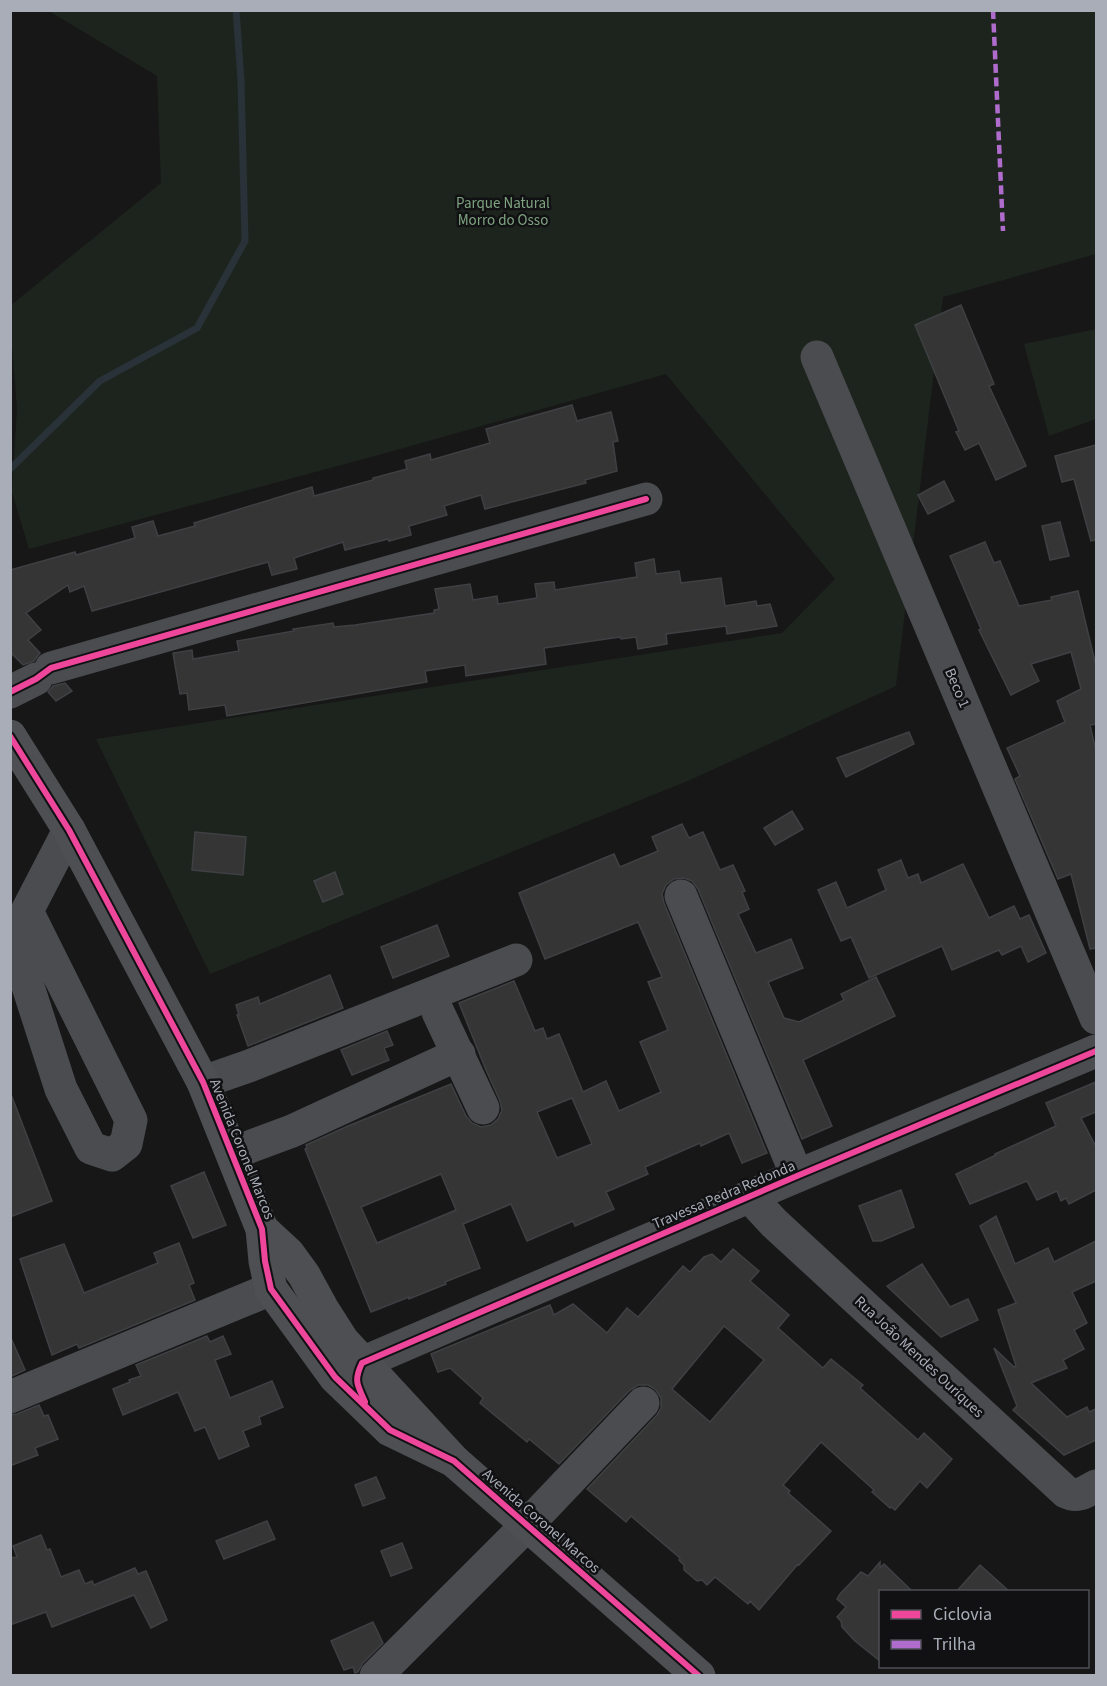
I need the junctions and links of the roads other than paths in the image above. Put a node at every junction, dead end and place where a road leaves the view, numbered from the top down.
1 (817, 357) dead end
2 (646, 499) dead end
3 (32, 680) edge
4 (10, 736) edge
5 (69, 830) junction
6 (681, 896) dead end
7 (27, 910) junction
8 (516, 960) dead end
9 (438, 1012) dead end
10 (1096, 1018) edge
11 (1096, 1051) edge
12 (459, 1054) junction
13 (203, 1082) junction
14 (483, 1108) dead end
15 (233, 1154) junction
16 (796, 1176) junction
17 (750, 1197) junction
18 (262, 1228) junction
19 (271, 1289) junction
20 (362, 1363) junction
21 (10, 1397) edge
22 (643, 1403) dead end
23 (368, 1408) junction
24 (454, 1461) junction
25 (1096, 1486) edge
26 (527, 1525) junction
27 (689, 1673) edge
28 (376, 1676) edge

1 - 10 street, Beco 1
2 - 3 street
4 - 5 main road, Avenida Coronel Marcos
5 - 7 street
5 - 13 main road, Avenida Coronel Marcos
6 - 16 street
7 - 7 street
8 - 13 street
9 - 12 street
11 - 16 street, Travessa Pedra Redonda
12 - 14 street
12 - 15 street
13 - 15 main road, Avenida Coronel Marcos
15 - 18 main road, Avenida Coronel Marcos
16 - 17 street, Travessa Pedra Redonda
17 - 20 street, Travessa Pedra Redonda
17 - 25 street, Rua João Mendes Ouriques
18 - 19 main road, Avenida Coronel Marcos
18 - 20 main road, Avenida Coronel Marcos
19 - 21 street
19 - 23 main road, Avenida Coronel Marcos
20 - 23 street
20 - 24 main road, Avenida Coronel Marcos
22 - 26 street
23 - 24 main road, Avenida Coronel Marcos
24 - 26 main road, Avenida Coronel Marcos
26 - 27 main road, Avenida Coronel Marcos
26 - 28 street

